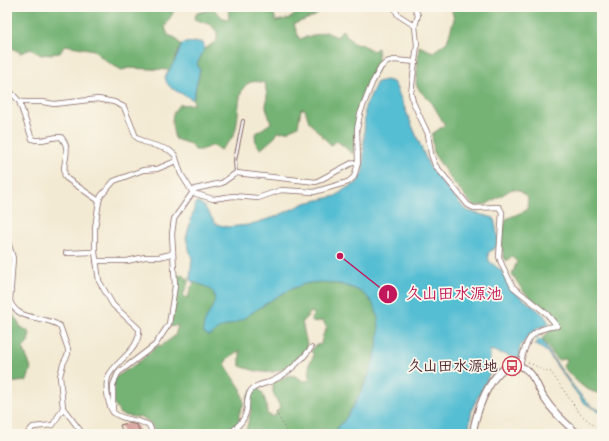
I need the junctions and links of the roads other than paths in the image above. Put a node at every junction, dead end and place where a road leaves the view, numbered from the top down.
1 (394, 7) edge
2 (414, 7) edge
3 (415, 26) junction
4 (416, 62) junction
5 (7, 88) edge
6 (19, 101) junction
7 (243, 121) dead end
8 (176, 161) junction
9 (358, 162) junction
10 (236, 173) junction
11 (193, 193) junction
12 (99, 201) junction
13 (7, 239) edge
14 (173, 251) junction
15 (95, 252) junction
16 (66, 253) dead end
17 (96, 261) junction
18 (311, 348) dead end
19 (520, 364) junction
20 (63, 408) junction
21 (113, 412) junction
22 (27, 434) edge
23 (83, 434) edge
24 (153, 434) edge
25 (229, 434) edge
26 (473, 434) edge
27 (578, 434) edge

1 - 3 street
2 - 3 street
3 - 4 street
4 - 9 street
4 - 19 street
5 - 6 street
6 - 8 street
6 - 12 street
7 - 10 lane
8 - 11 street
8 - 12 street
9 - 10 street
9 - 11 street
10 - 11 street
11 - 14 street
12 - 15 street
13 - 20 street
14 - 17 street
14 - 21 street
15 - 16 street
15 - 17 street
17 - 21 street
18 - 25 street
19 - 26 street
19 - 27 street
20 - 22 street
20 - 23 street
21 - 24 street

